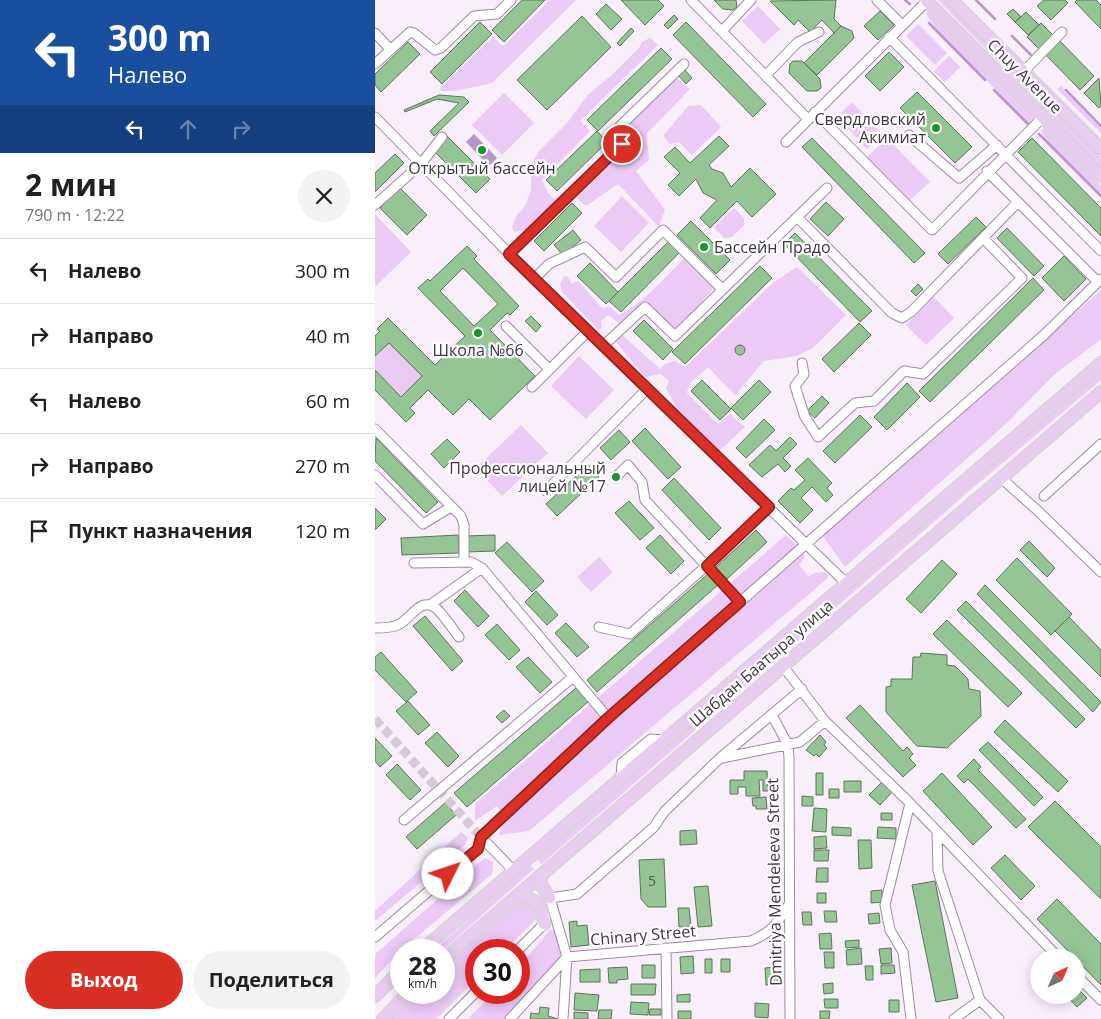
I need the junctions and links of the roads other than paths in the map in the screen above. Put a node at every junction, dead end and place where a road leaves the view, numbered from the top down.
1 (511, 0) edge
2 (691, 0) edge
3 (751, 0) edge
4 (877, 0) edge
5 (926, 0) edge
6 (952, 0) edge
7 (902, 25) junction
8 (722, 31) junction
9 (819, 32) dead end
10 (1062, 32) dead end
11 (375, 34) edge
12 (889, 37) junction
13 (390, 49) junction
14 (375, 64) edge
15 (684, 64) dead end
16 (1024, 71) junction
17 (766, 75) junction
18 (375, 116) edge
19 (812, 116) junction
20 (1043, 117) junction
21 (909, 135) dead end
22 (442, 137) dead end
23 (786, 142) dead end
24 (997, 145) junction
25 (1101, 149) edge
26 (1005, 153) junction
27 (421, 164) junction
28 (987, 172) junction
29 (1101, 176) edge
30 (827, 188) dead end
31 (1018, 202) junction
32 (375, 206) edge
33 (797, 217) junction
34 (983, 238) junction
35 (1101, 252) edge
36 (509, 254) junction
37 (534, 279) junction
38 (1099, 280) edge
39 (722, 289) junction
40 (506, 326) dead end
41 (588, 331) junction
42 (603, 346) junction
43 (802, 363) dead end
44 (1101, 363) edge
45 (549, 369) junction
46 (532, 387) dead end
47 (647, 389) junction
48 (1101, 392) edge
49 (375, 429) edge
50 (1101, 444) edge
51 (375, 475) edge
52 (616, 477) dead end
53 (1001, 478) junction
54 (547, 491) dead end
55 (1044, 496) dead end
56 (451, 507) junction
57 (769, 507) junction
58 (808, 544) junction
59 (464, 562) junction
60 (414, 563) dead end
61 (707, 566) junction
62 (482, 568) junction
63 (1101, 572) edge
64 (845, 582) junction
65 (740, 602) junction
66 (430, 605) junction
67 (599, 626) dead end
68 (375, 628) edge
69 (459, 637) dead end
70 (783, 666) junction
71 (573, 677) junction
72 (802, 689) junction
73 (772, 715) junction
74 (608, 718) junction
75 (825, 721) junction
76 (788, 745) junction
77 (720, 758) junction
78 (910, 803) junction
79 (404, 820) dead end
80 (937, 831) junction
81 (481, 837) junction
82 (513, 870) junction
83 (541, 876) junction
84 (517, 896) junction
85 (550, 898) junction
86 (789, 904) junction
87 (544, 924) junction
88 (375, 937) edge
89 (435, 939) edge
90 (529, 939) edge
91 (666, 948) junction
92 (455, 949) edge
93 (1050, 949) edge
94 (567, 957) junction
95 (390, 981) edge
96 (1085, 984) edge
97 (375, 996) edge
98 (979, 1000) junction
99 (1101, 1000) edge
100 (465, 1003) edge
101 (397, 1004) edge
102 (383, 1019) edge
103 (449, 1019) edge
104 (510, 1019) edge
105 (563, 1019) edge
106 (667, 1019) edge
107 (791, 1019) edge
108 (911, 1019) edge
109 (953, 1019) edge
110 (999, 1019) edge

1 - 13 street
2 - 8 street
3 - 8 street
4 - 7 street
5 - 7 street
5 - 20 main road, Chuy Avenue
6 - 16 main road, Chuy Avenue
7 - 12 street
8 - 17 street
9 - 17 street
10 - 16 street
11 - 13 street
12 - 19 street
12 - 24 street
13 - 14 street
15 - 36 street
16 - 25 main road, Chuy Avenue
17 - 19 street
18 - 27 street
19 - 23 street
19 - 28 street
20 - 26 street
20 - 29 main road, Chuy Avenue
21 - 24 street
22 - 27 street
24 - 26 street
26 - 28 street
26 - 35 street
27 - 32 street
27 - 36 street
28 - 31 street
30 - 33 street
31 - 34 street
31 - 38 street
33 - 34 street
33 - 39 street
34 - 43 street
36 - 37 street
37 - 39 street
37 - 41 street
38 - 58 street
39 - 42 street
40 - 45 street
41 - 42 street
41 - 45 street
42 - 47 street
44 - 64 main road, Шабдан Баатыра улица
45 - 46 street
47 - 54 street
47 - 57 street
48 - 53 main road, Шабдан Баатыра улица
49 - 56 street
50 - 55 street
51 - 56 street
52 - 61 street
53 - 63 street
53 - 70 main road, Шабдан Баатыра улица
56 - 59 street
57 - 58 street
57 - 61 street
58 - 64 street
58 - 65 street
59 - 60 street
59 - 62 street
61 - 65 street
61 - 67 street
62 - 66 street
62 - 71 street
64 - 82 main road, Шабдан Баатыра улица
65 - 74 street
66 - 68 street
66 - 69 street
70 - 72 street
70 - 83 main road, Шабдан Баатыра улица
71 - 74 street
71 - 79 street
72 - 73 street
72 - 75 street
73 - 76 street
73 - 77 street
74 - 81 street
75 - 76 street
75 - 78 street
76 - 77 street
76 - 86 street, Dmitriya Mendeleeva Street
77 - 85 street
78 - 80 street
78 - 108 street
80 - 93 street
80 - 98 street
81 - 82 street
81 - 88 street
82 - 89 main road, Шабдан Баатыра улица
83 - 84 main road, Шабдан Баатыра улица
83 - 85 main road
84 - 87 main road
84 - 92 main road, Шабдан Баатыра улица
85 - 87 street
85 - 94 street
86 - 91 street, Chinary Street
86 - 107 street, Dmitriya Mendeleeva Street
87 - 90 street
91 - 94 street, Chinary Street
91 - 106 street
94 - 104 street
94 - 105 street
95 - 97 main road
96 - 99 street
98 - 109 street
98 - 110 street
100 - 103 street
101 - 102 main road

